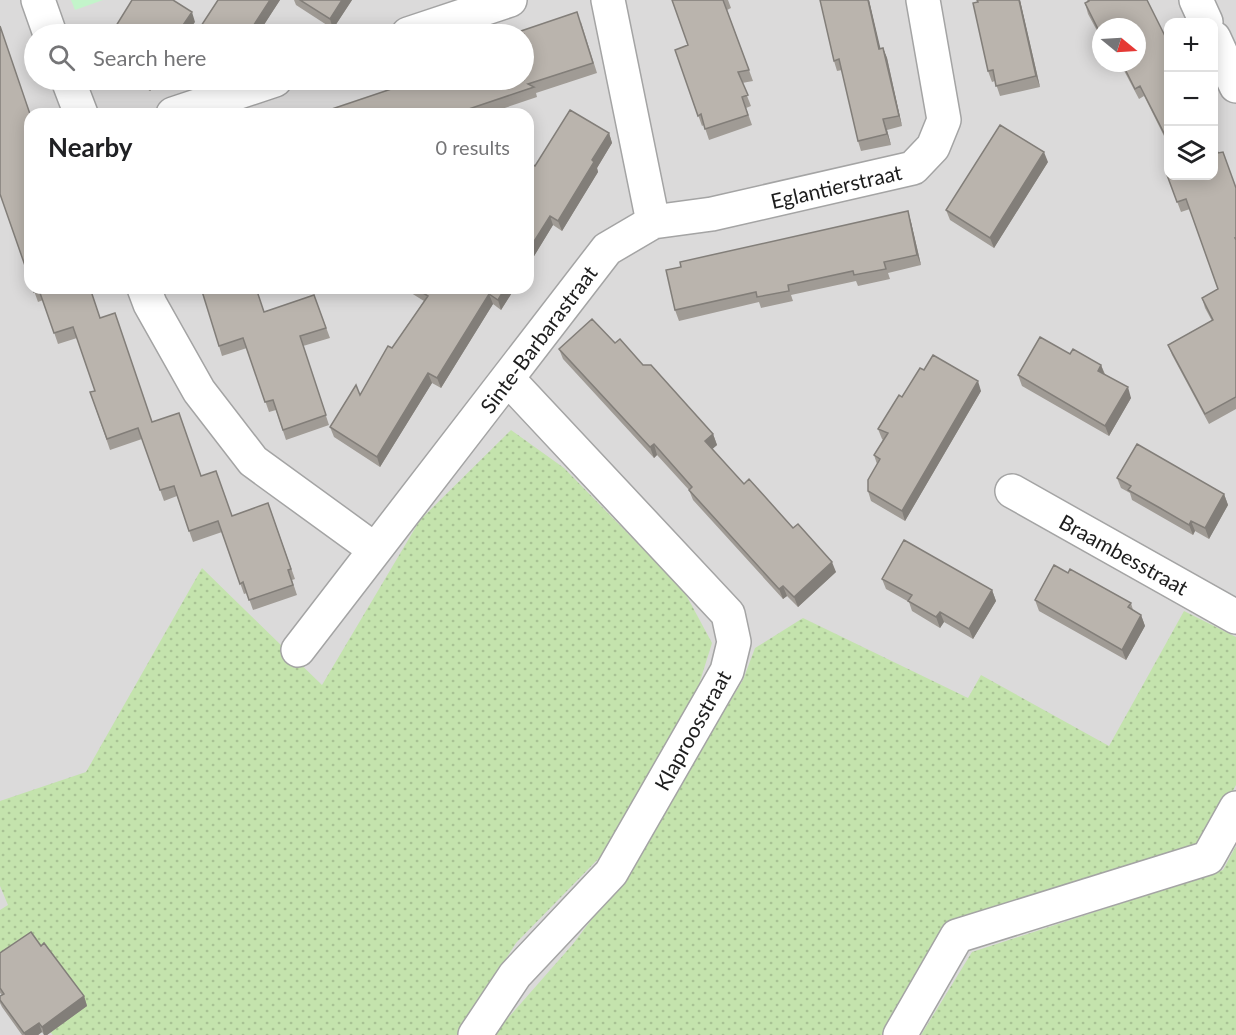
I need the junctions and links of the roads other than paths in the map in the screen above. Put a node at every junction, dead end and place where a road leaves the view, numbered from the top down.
1 (38, 0) edge
2 (510, 0) edge
3 (608, 0) edge
4 (923, 0) edge
5 (1196, 0) edge
6 (1204, 18) edge
7 (46, 24) edge
8 (438, 24) edge
9 (1218, 47) edge
10 (1236, 86) edge
11 (72, 90) edge
12 (245, 90) edge
13 (79, 108) edge
14 (191, 108) edge
15 (653, 222) junction
16 (146, 294) edge
17 (508, 379) junction
18 (1012, 491) dead end
19 (374, 549) junction
20 (1236, 617) edge
21 (298, 650) dead end
22 (1236, 808) edge
23 (475, 1035) edge
24 (900, 1035) edge

1 - 7 street
2 - 8 street
3 - 15 street
4 - 15 street, Eglantierstraat
5 - 6 street
9 - 10 street
11 - 13 street
12 - 14 street
15 - 17 street, Sinte-Barbarastraat
16 - 19 street
17 - 19 street, Sinte-Barbarastraat
17 - 23 street, Klaproosstraat
18 - 20 street, Braambesstraat
19 - 21 street, Sinte-Barbarastraat
22 - 24 street

